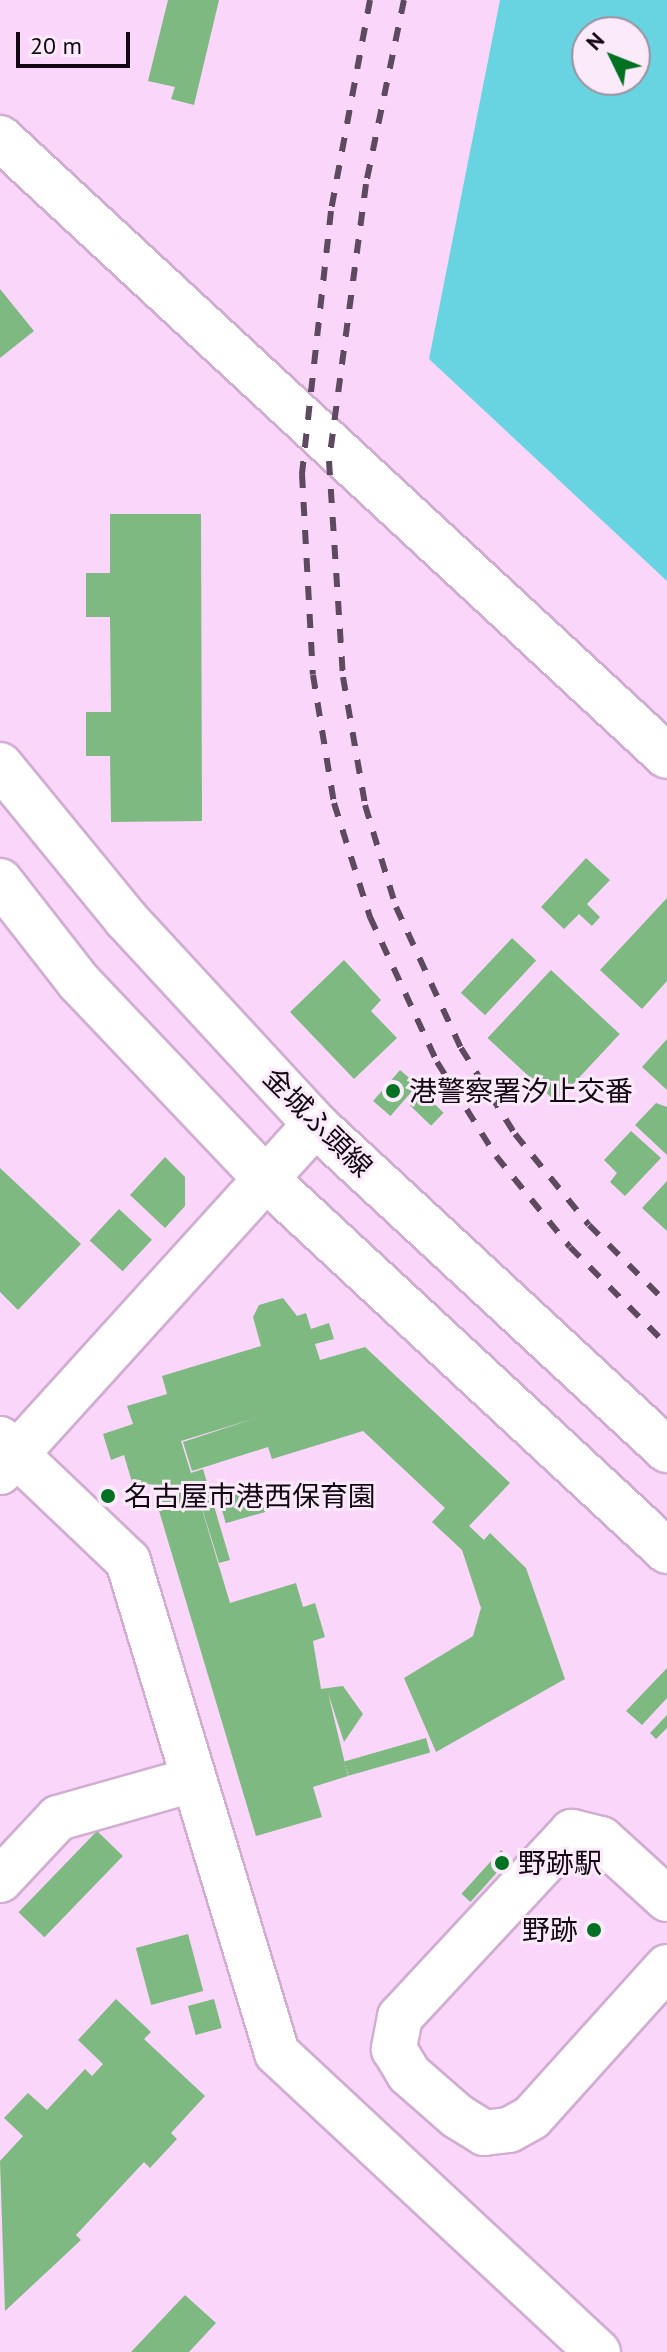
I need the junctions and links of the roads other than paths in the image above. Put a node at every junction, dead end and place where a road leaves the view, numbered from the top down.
1 (0, 138) edge
2 (667, 756) edge
3 (0, 765) edge
4 (0, 881) edge
5 (315, 1124) junction
6 (266, 1179) junction
7 (667, 1450) edge
8 (5, 1455) edge
9 (667, 1551) edge
10 (192, 1780) junction
11 (0, 1880) edge
12 (667, 1899) edge
13 (667, 1967) edge
14 (598, 2352) edge

1 - 2 street
3 - 5 street, 金城ふ頭線
4 - 6 street
5 - 6 street
5 - 7 street, 金城ふ頭線
6 - 8 street
6 - 9 street
8 - 10 street
10 - 11 street
10 - 14 street
12 - 13 street

